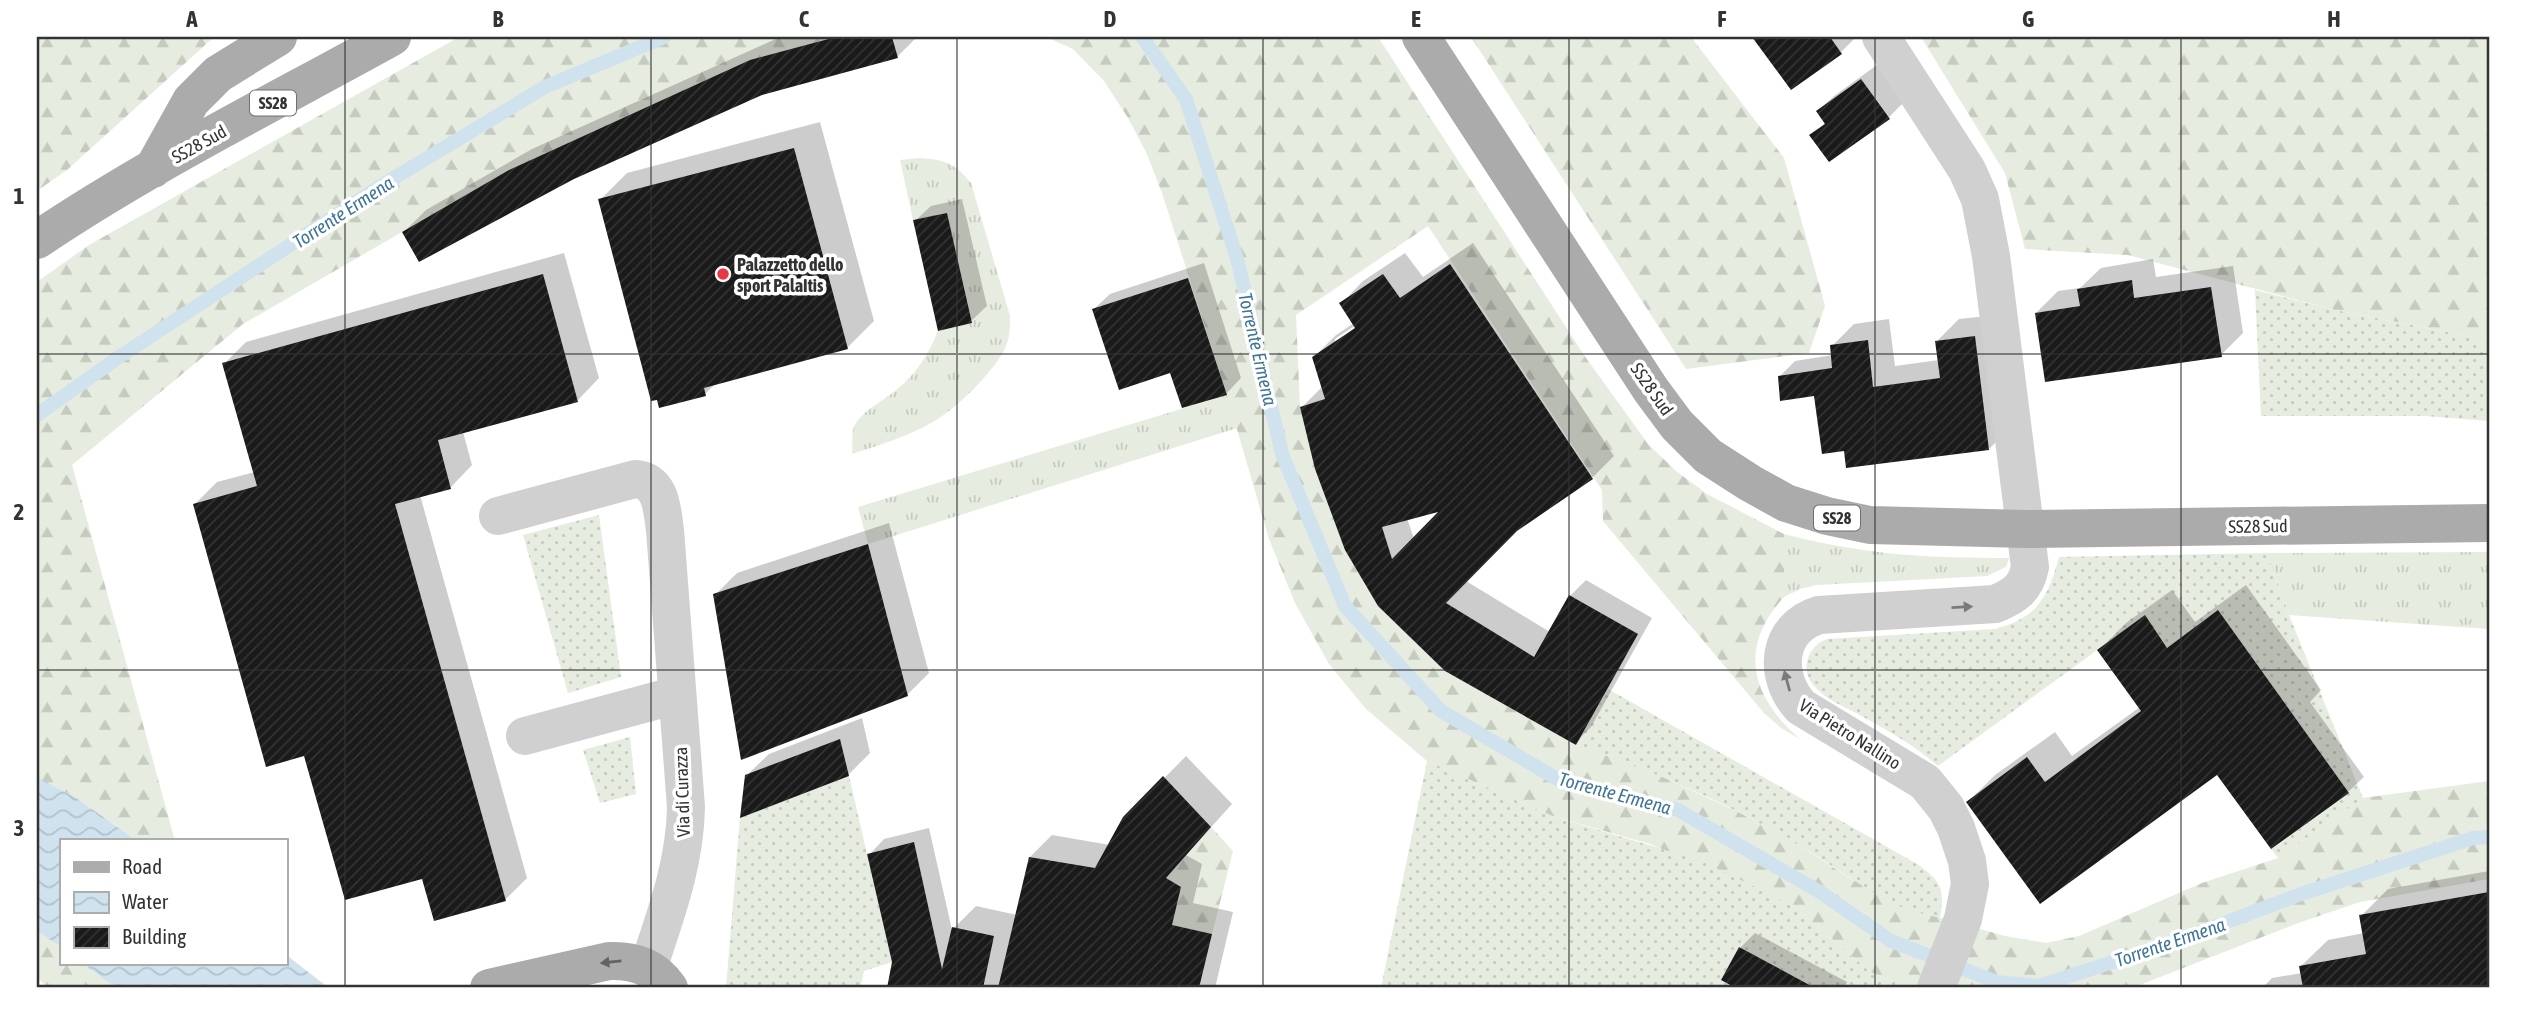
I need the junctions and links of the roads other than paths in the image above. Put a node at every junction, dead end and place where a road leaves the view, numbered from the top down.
1 (278, 37) edge
2 (392, 37) edge
3 (1422, 37) edge
4 (1881, 37) edge
5 (153, 169) junction
6 (37, 240) edge
7 (498, 516) dead end
8 (2489, 523) edge
9 (2026, 529) junction
10 (677, 695) junction
11 (526, 736) dead end
12 (659, 978) edge
13 (489, 988) edge
14 (1936, 988) edge

1 - 5 main road
2 - 5 main road, SS28 Sud / SS28
3 - 9 main road, SS28 Sud / SS28
4 - 9 street
5 - 6 main road, SS28
7 - 10 street, Via di Curazza
8 - 9 main road, SS28 Sud / SS28
14 -> 9 street, Via Pietro Nallino
10 - 11 street
10 - 12 street, Via di Curazza
12 -> 13 main road, Via di Curazza

